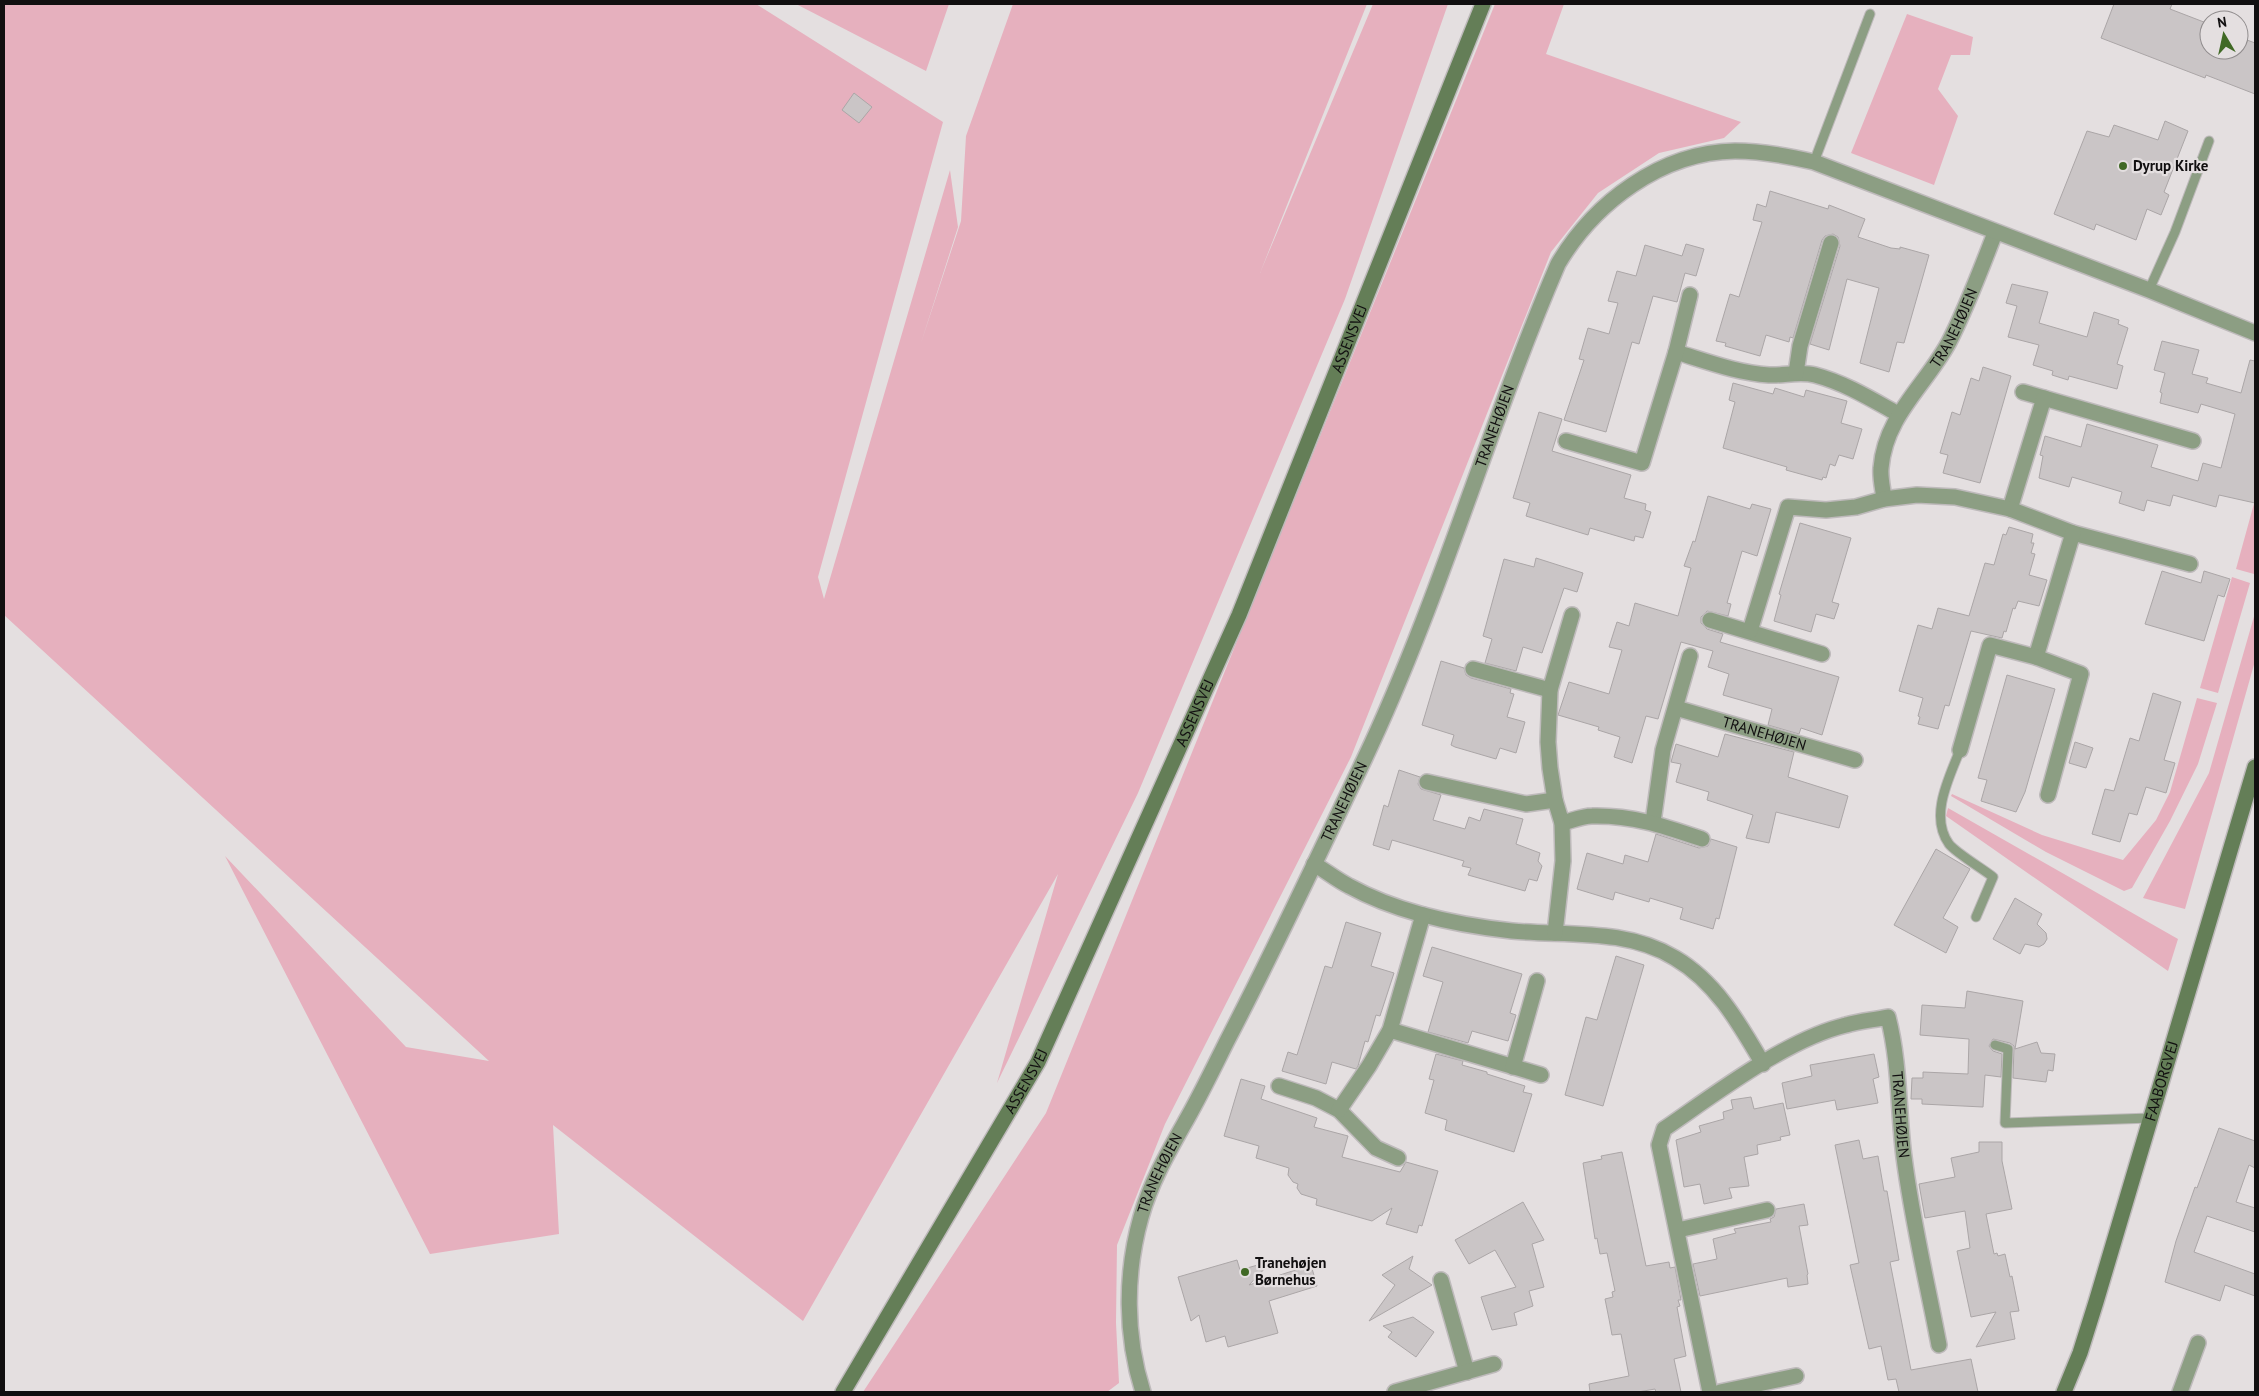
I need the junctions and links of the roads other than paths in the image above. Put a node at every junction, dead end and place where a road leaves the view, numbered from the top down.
1 (1483, 4) edge
2 (1870, 14) dead end
3 (2209, 141) dead end
4 (1814, 162) junction
5 (1995, 232) junction
6 (1831, 243) dead end
7 (2149, 290) junction
8 (1690, 295) dead end
9 (2253, 331) edge
10 (1676, 352) junction
11 (1796, 373) junction
12 (2023, 392) dead end
13 (2044, 398) junction
14 (1898, 414) junction
15 (1566, 441) dead end
16 (2193, 441) dead end
17 (1884, 499) junction
18 (2010, 509) junction
19 (2074, 533) junction
20 (2190, 564) dead end
21 (1572, 615) dead end
22 (1710, 620) dead end
23 (1750, 631) junction
24 (1822, 654) dead end
25 (1690, 656) dead end
26 (2036, 657) junction
27 (1474, 669) dead end
28 (1550, 690) junction
29 (1676, 708) junction
30 (1960, 750) joint
31 (1855, 760) dead end
32 (2255, 767) edge
33 (1427, 782) dead end
34 (2048, 796) dead end
35 (1555, 800) junction
36 (1653, 822) junction
37 (1562, 823) junction
38 (1702, 839) dead end
39 (1314, 864) junction
40 (1423, 915) junction
41 (1976, 917) dead end
42 (1555, 933) junction
43 (1537, 981) dead end
44 (1390, 1030) junction
45 (1995, 1045) dead end
46 (1763, 1064) junction
47 (1513, 1067) junction
48 (1540, 1075) dead end
49 (1279, 1086) dead end
50 (1339, 1110) junction
51 (2151, 1118) junction
52 (1398, 1158) dead end
53 (1767, 1210) dead end
54 (1678, 1230) junction
55 (1441, 1280) dead end
56 (2198, 1343) dead end
57 (1939, 1345) dead end
58 (1494, 1364) dead end
59 (1467, 1372) junction
60 (1796, 1376) dead end
61 (843, 1392) edge
62 (1143, 1392) edge
63 (1396, 1392) edge
64 (1710, 1392) edge
65 (1720, 1392) edge
66 (2064, 1392) edge
67 (2180, 1392) edge

1 - 61 main road, ASSENSVEJ
2 - 4 lane
3 - 7 lane
4 - 5 street, TRANEHØJEN
4 - 39 street, TRANEHØJEN
5 - 7 street, TRANEHØJEN
5 - 14 street, TRANEHØJEN
6 - 11 street
7 - 9 street, TRANEHØJEN
8 - 10 street
10 - 11 street
10 - 15 street
11 - 14 street
12 - 13 street
13 - 16 street
13 - 18 street
14 - 17 street, TRANEHØJEN
17 - 18 street
17 - 23 street
18 - 19 street
19 - 20 street
19 - 26 street
21 - 28 street
22 - 23 street
23 - 24 street
25 - 29 street
26 - 30 street
26 - 34 street
27 - 28 street
28 - 35 street
29 - 31 street, TRANEHØJEN
29 - 36 street
30 - 41 lane
32 - 51 main road, FAABORGVEJ
33 - 35 street
35 - 37 street
36 - 37 street
36 - 38 street
37 - 42 street
39 - 40 street
39 - 62 street, TRANEHØJEN
40 - 42 street
40 - 44 street
42 - 46 street
43 - 47 street
44 - 47 street
44 - 50 street
45 - 51 lane
46 - 54 street, TRANEHØJEN
46 - 57 street, TRANEHØJEN
47 - 48 street
49 - 50 street
50 - 52 street
51 - 66 main road, FAABORGVEJ
53 - 54 street
54 - 64 street, TRANEHØJEN
55 - 59 street
56 - 67 street
58 - 59 street
59 - 63 street
60 - 65 street

